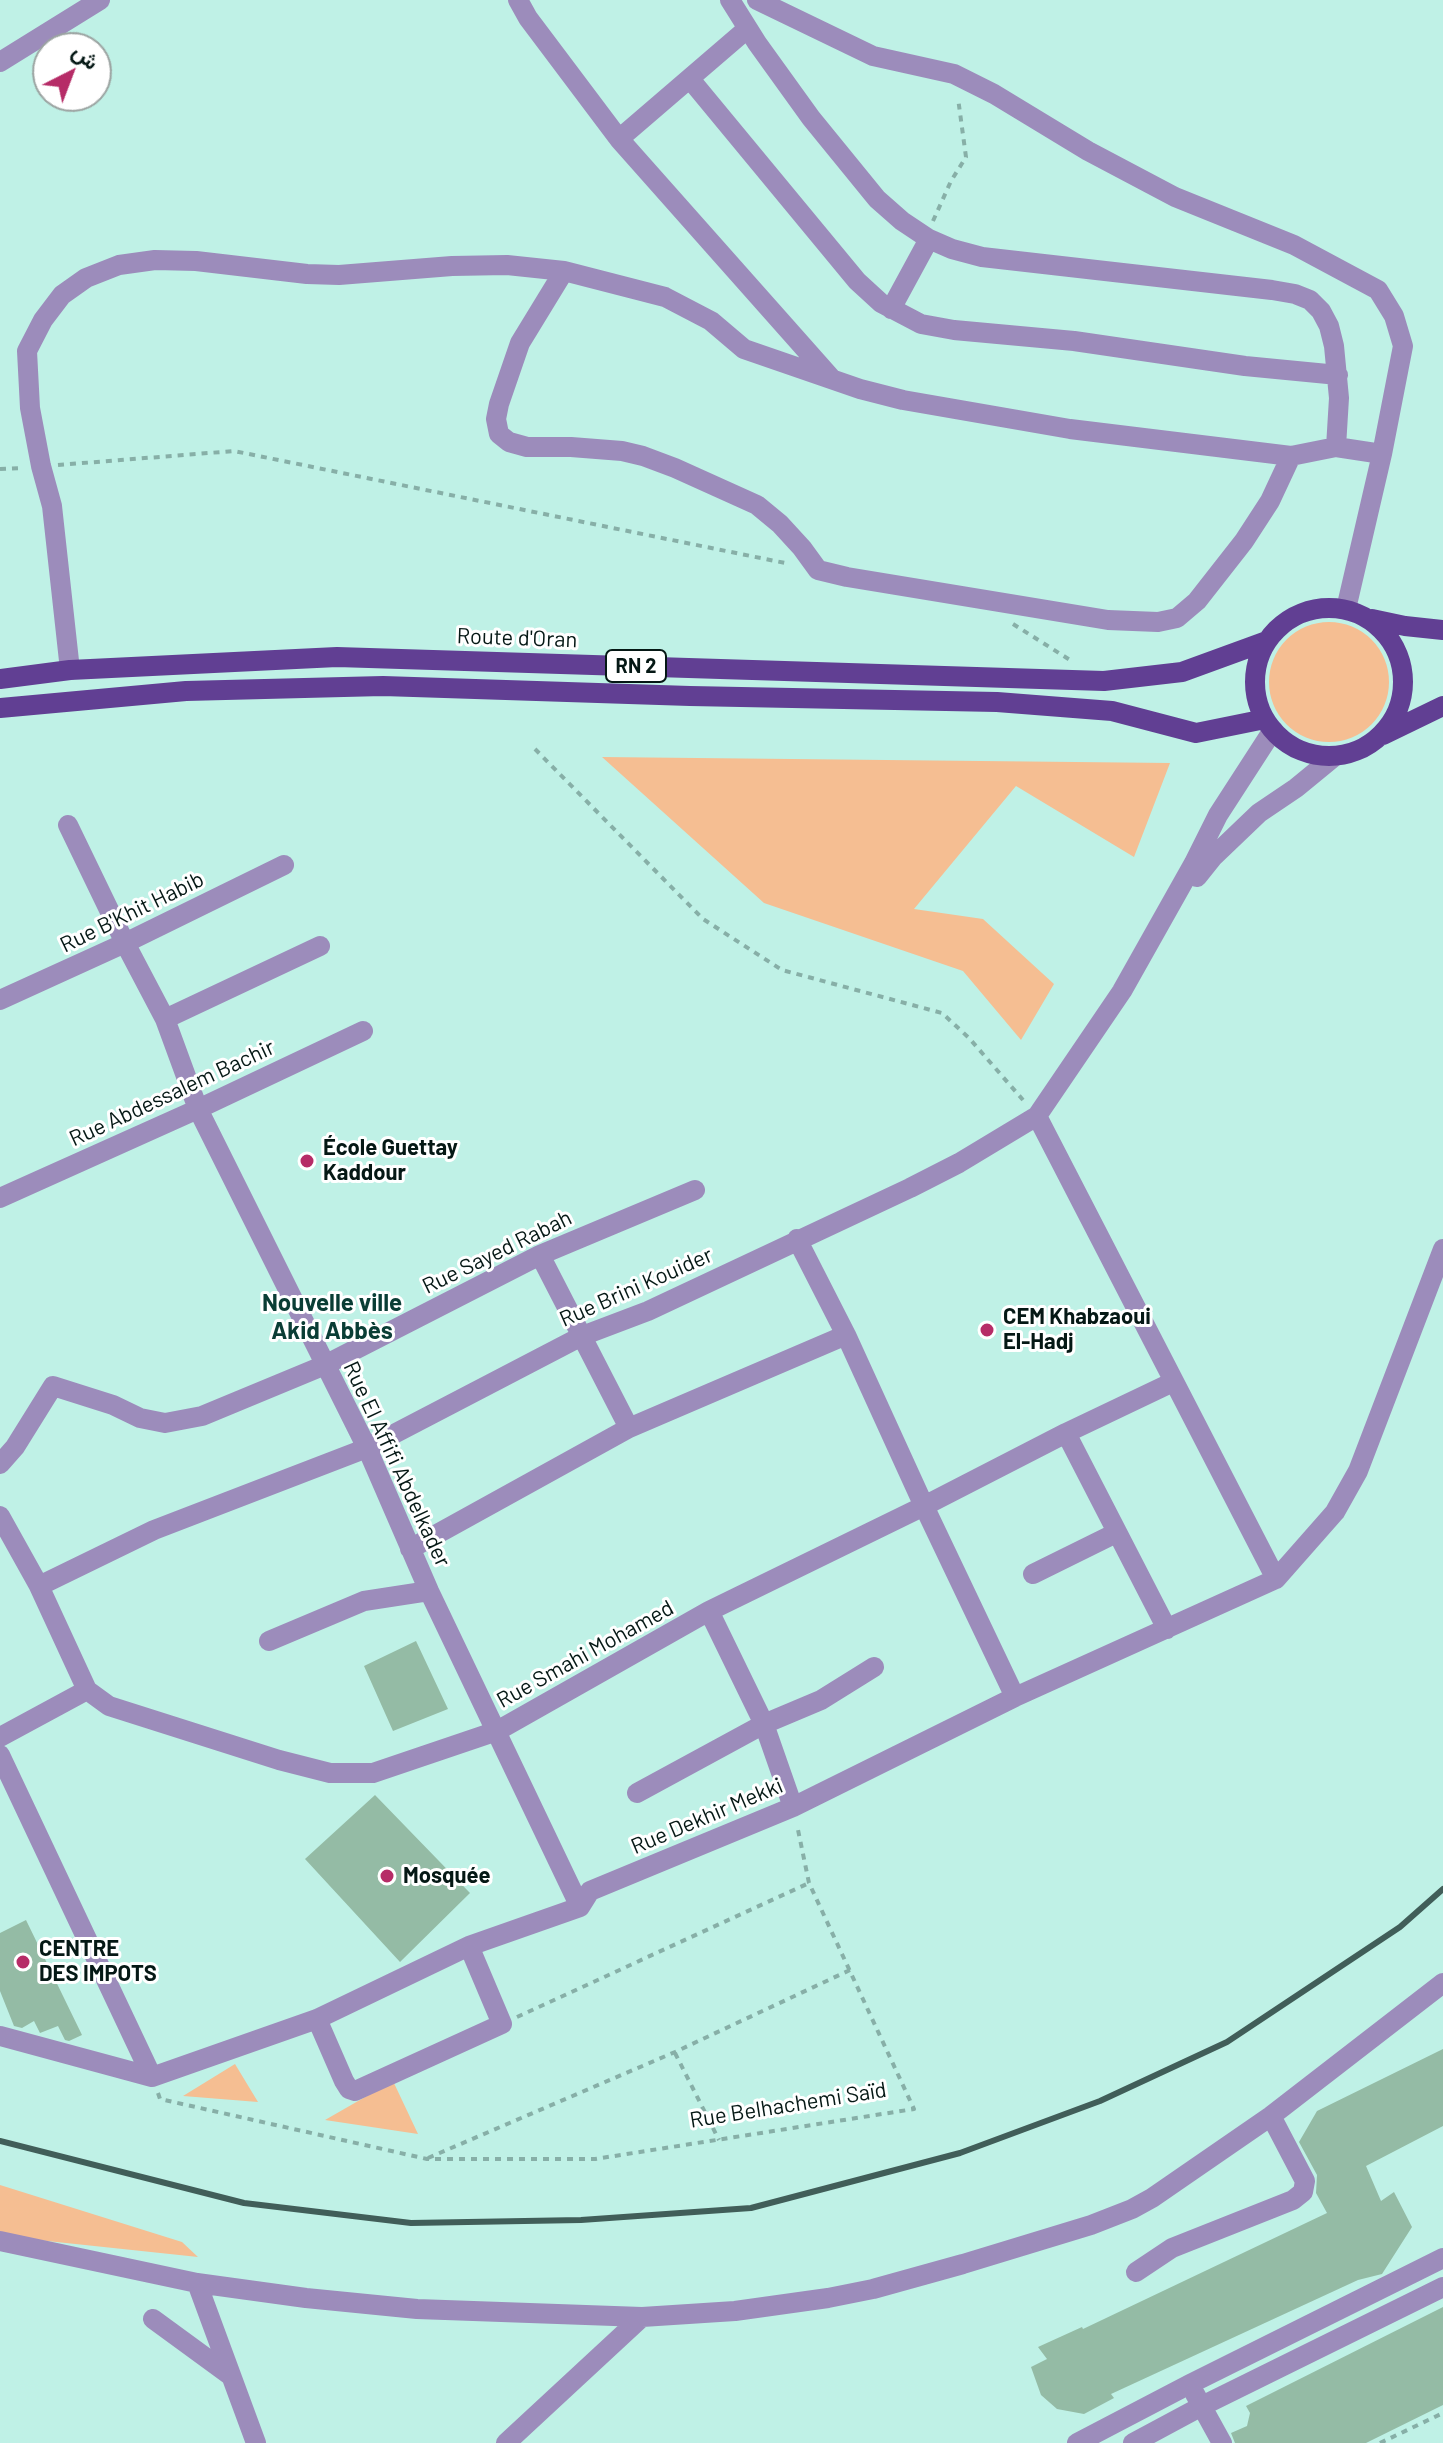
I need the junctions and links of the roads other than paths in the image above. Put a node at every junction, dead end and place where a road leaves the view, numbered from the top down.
1 (100, 0) edge
2 (518, 0) edge
3 (730, 0) edge
4 (757, 0) edge
5 (747, 29) junction
6 (0, 62) edge
7 (690, 79) junction
8 (619, 139) junction
9 (929, 239) junction
10 (564, 271) junction
11 (891, 309) junction
12 (1338, 375) junction
13 (833, 380) junction
14 (1336, 447) junction
15 (1382, 454) junction
16 (1291, 456) junction
17 (1346, 609) junction
18 (1367, 618) junction
19 (1443, 630) edge
20 (1267, 641) junction
21 (70, 670) junction
22 (0, 679) edge
23 (1443, 706) edge
24 (0, 708) edge
25 (1269, 725) junction
26 (1379, 737) junction
27 (1335, 756) junction
28 (68, 825) dead end
29 (284, 865) dead end
30 (1163, 921) junction
31 (125, 943) junction
32 (320, 946) dead end
33 (0, 1000) edge
34 (165, 1019) junction
35 (363, 1031) dead end
36 (198, 1109) junction
37 (1037, 1116) junction
38 (695, 1190) dead end
39 (0, 1198) edge
40 (797, 1239) junction
41 (1443, 1249) edge
42 (540, 1255) junction
43 (846, 1335) junction
44 (582, 1336) junction
45 (325, 1365) junction
46 (1173, 1382) junction
47 (629, 1428) junction
48 (1066, 1433) junction
49 (367, 1448) junction
50 (0, 1464) edge
51 (924, 1506) junction
52 (0, 1516) edge
53 (1116, 1533) junction
54 (410, 1549) junction
55 (1033, 1574) dead end
56 (1276, 1579) junction
57 (39, 1586) junction
58 (429, 1591) junction
59 (709, 1611) junction
60 (1167, 1629) junction
61 (269, 1641) dead end
62 (874, 1667) dead end
63 (87, 1690) junction
64 (1015, 1697) junction
65 (764, 1724) junction
66 (497, 1731) junction
67 (0, 1737) edge
68 (0, 1755) edge
69 (637, 1793) dead end
70 (793, 1807) junction
71 (580, 1907) junction
72 (469, 1946) junction
73 (1443, 1983) edge
74 (317, 2019) junction
75 (0, 2036) edge
76 (152, 2077) junction
77 (1271, 2116) junction
78 (0, 2241) edge
79 (1443, 2258) edge
80 (1136, 2272) dead end
81 (197, 2283) junction
82 (1443, 2287) edge
83 (642, 2317) junction
84 (153, 2319) dead end
85 (231, 2376) junction
86 (1190, 2384) junction
87 (1202, 2406) junction
88 (256, 2443) edge
89 (506, 2443) edge
90 (1077, 2443) edge
91 (1133, 2443) edge
92 (1222, 2443) edge

1 - 6 street
2 - 8 street
3 - 5 street
4 - 15 street
5 - 7 street
5 - 9 street
7 - 8 street
7 - 11 street
8 - 13 street
9 - 11 street
9 - 12 street
10 - 13 street
10 - 16 street
10 - 21 street
11 - 12 street
12 - 14 street
13 - 16 street
14 - 15 street
14 - 16 street
15 - 17 street
17 - 18 main road
17 - 20 main road
18 - 19 main road
18 - 26 main road
20 - 21 main road, Route d'Oran / RN 2
20 - 25 main road
21 - 22 main road, Route d'Oran / RN 2
23 - 26 main road
24 - 25 main road, RN 2
25 - 27 main road
25 - 30 street
26 - 27 main road
27 - 30 street
28 - 31 street, Rue El Affifi Abdelkader
29 - 31 street, Rue B'Khit Habib
30 - 37 street, Rue Brini Kouider
31 - 33 street, Rue B'Khit Habib
31 - 34 street, Rue El Affifi Abdelkader
32 - 34 street
34 - 36 street, Rue El Affifi Abdelkader
35 - 36 street, Rue Abdessalem Bachir
36 - 39 street, Rue Abdessalem Bachir
36 - 45 street, Rue El Affifi Abdelkader
37 - 40 street, Rue Brini Kouider
37 - 46 street
38 - 42 street, Rue Sayed Rabah
40 - 43 street
40 - 44 street, Rue Brini Kouider
41 - 56 street
42 - 44 street
42 - 45 street, Rue Sayed Rabah
43 - 47 street
43 - 51 street
44 - 47 street
44 - 49 street, Rue Brini Kouider
45 - 49 street, Rue El Affifi Abdelkader
45 - 50 street, Rue Sayed Rabah
46 - 48 street, Rue Smahi Mohamed
46 - 56 street
47 - 54 street
48 - 51 street, Rue Smahi Mohamed
48 - 53 street
49 - 54 street, Rue El Affifi Abdelkader
49 - 57 street, Rue Brini Kouider
51 - 59 street, Rue Smahi Mohamed
51 - 64 street
52 - 57 street
53 - 55 street
53 - 60 street
54 - 58 street, Rue El Affifi Abdelkader
56 - 60 street, Rue Dekhir Mekki
57 - 63 street
58 - 61 street
58 - 66 street, Rue El Affifi Abdelkader
59 - 65 street
59 - 66 street, Rue Smahi Mohamed
60 - 64 street, Rue Dekhir Mekki
62 - 65 street
63 - 66 street, Rue Smahi Mohamed
63 - 67 street
64 - 70 street, Rue Dekhir Mekki
65 - 69 street
65 - 70 street
66 - 71 street, Rue El Affifi Abdelkader
68 - 76 street
70 - 71 street, Rue Dekhir Mekki
71 - 72 street, Rue Dekhir Mekki
72 - 74 street, Rue Dekhir Mekki
72 - 74 street
73 - 77 street
74 - 76 street, Rue Dekhir Mekki
75 - 76 street
77 - 80 street
77 - 83 street
78 - 81 street
79 - 86 street
81 - 83 street
81 - 85 street
82 - 87 street
83 - 89 street
84 - 85 street
85 - 88 street
86 - 87 street
86 - 90 street
87 - 91 street
87 - 92 street

